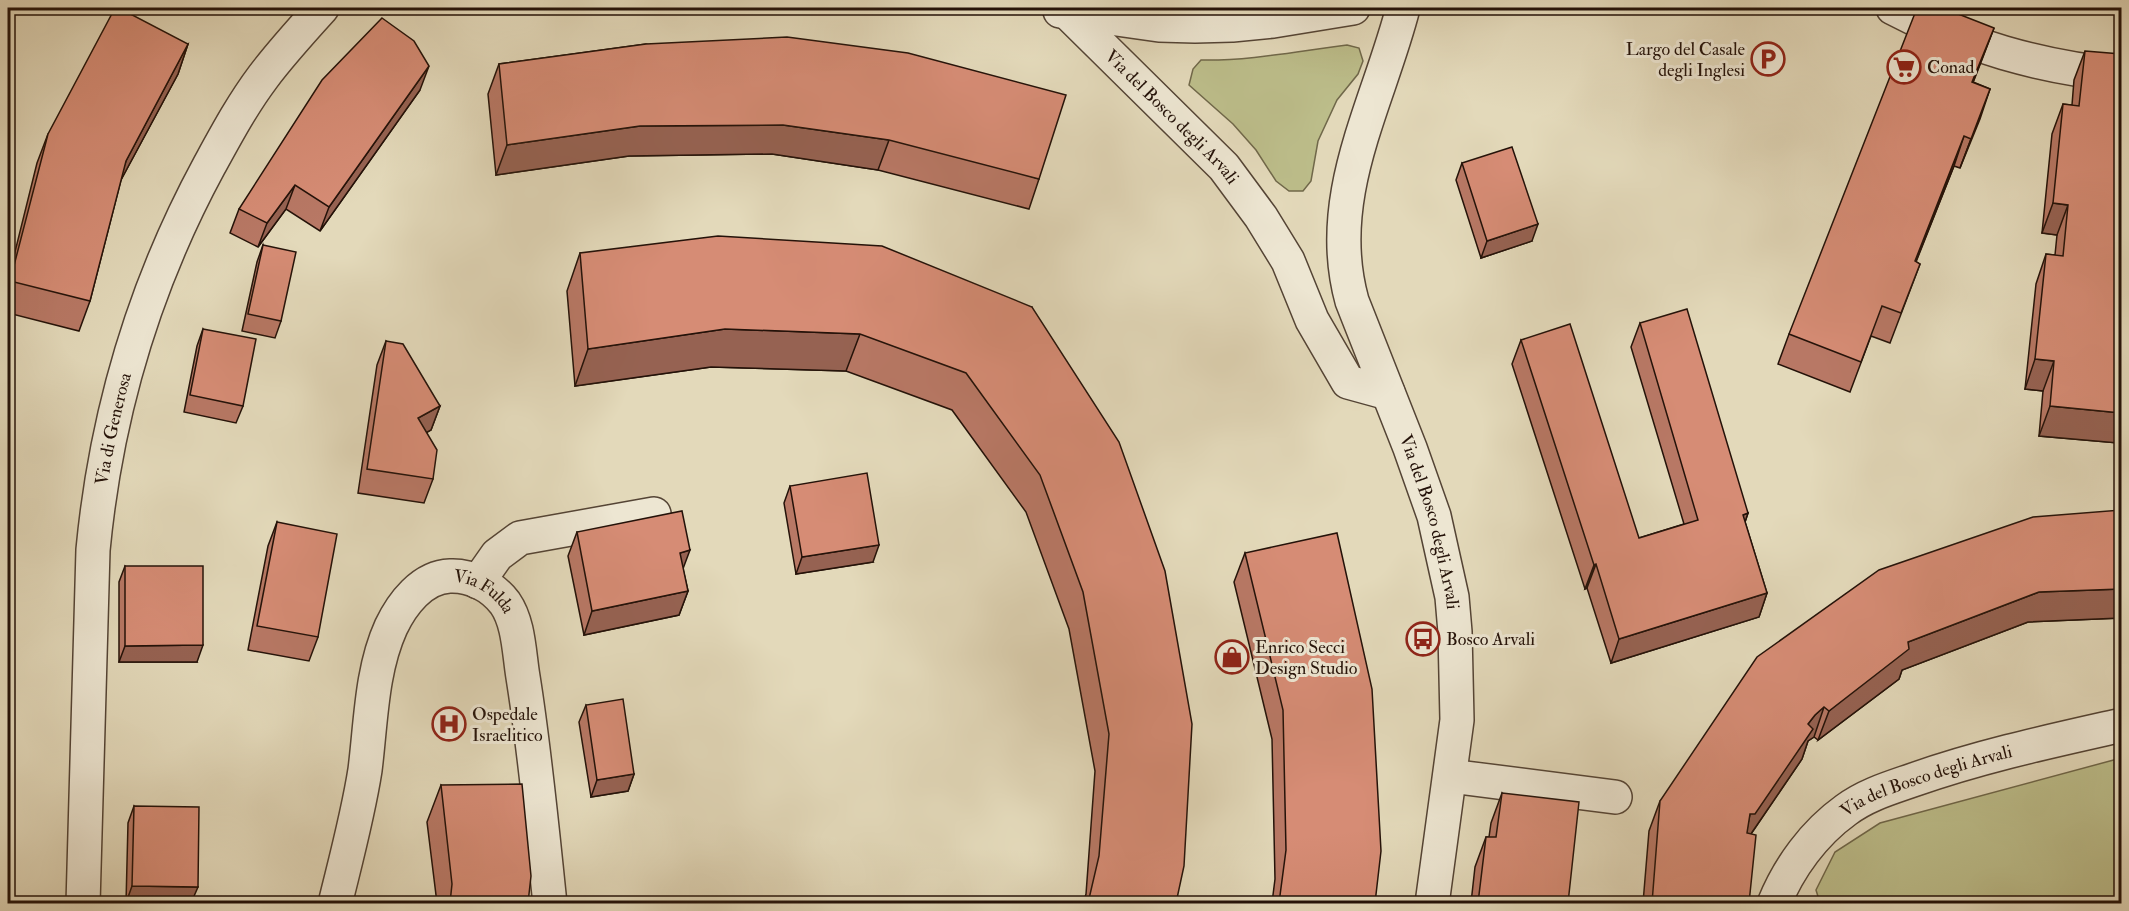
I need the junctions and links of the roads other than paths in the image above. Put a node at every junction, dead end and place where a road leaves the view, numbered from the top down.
1 (322, 8) edge
2 (1353, 8) edge
3 (1403, 8) edge
4 (1893, 8) edge
5 (1057, 10) edge
6 (2121, 75) edge
7 (1388, 393) junction
8 (654, 514) edge
9 (478, 582) junction
10 (2121, 725) edge
11 (1450, 776) junction
12 (1615, 797) dead end
13 (83, 903) edge
14 (335, 903) edge
15 (550, 903) edge
16 (1432, 903) edge
17 (1774, 903) edge

1 - 13 street, Via di Generosa
2 - 5 street
3 - 7 street, Via del Bosco degli Arvali
4 - 6 street
5 - 7 street, Via del Bosco degli Arvali
7 - 11 street, Via del Bosco degli Arvali
8 - 9 street
9 - 14 street, Via Fulda
9 - 15 street, Via Fulda
10 - 17 street, Via del Bosco degli Arvali
11 - 12 street
11 - 16 street, Via del Bosco degli Arvali

